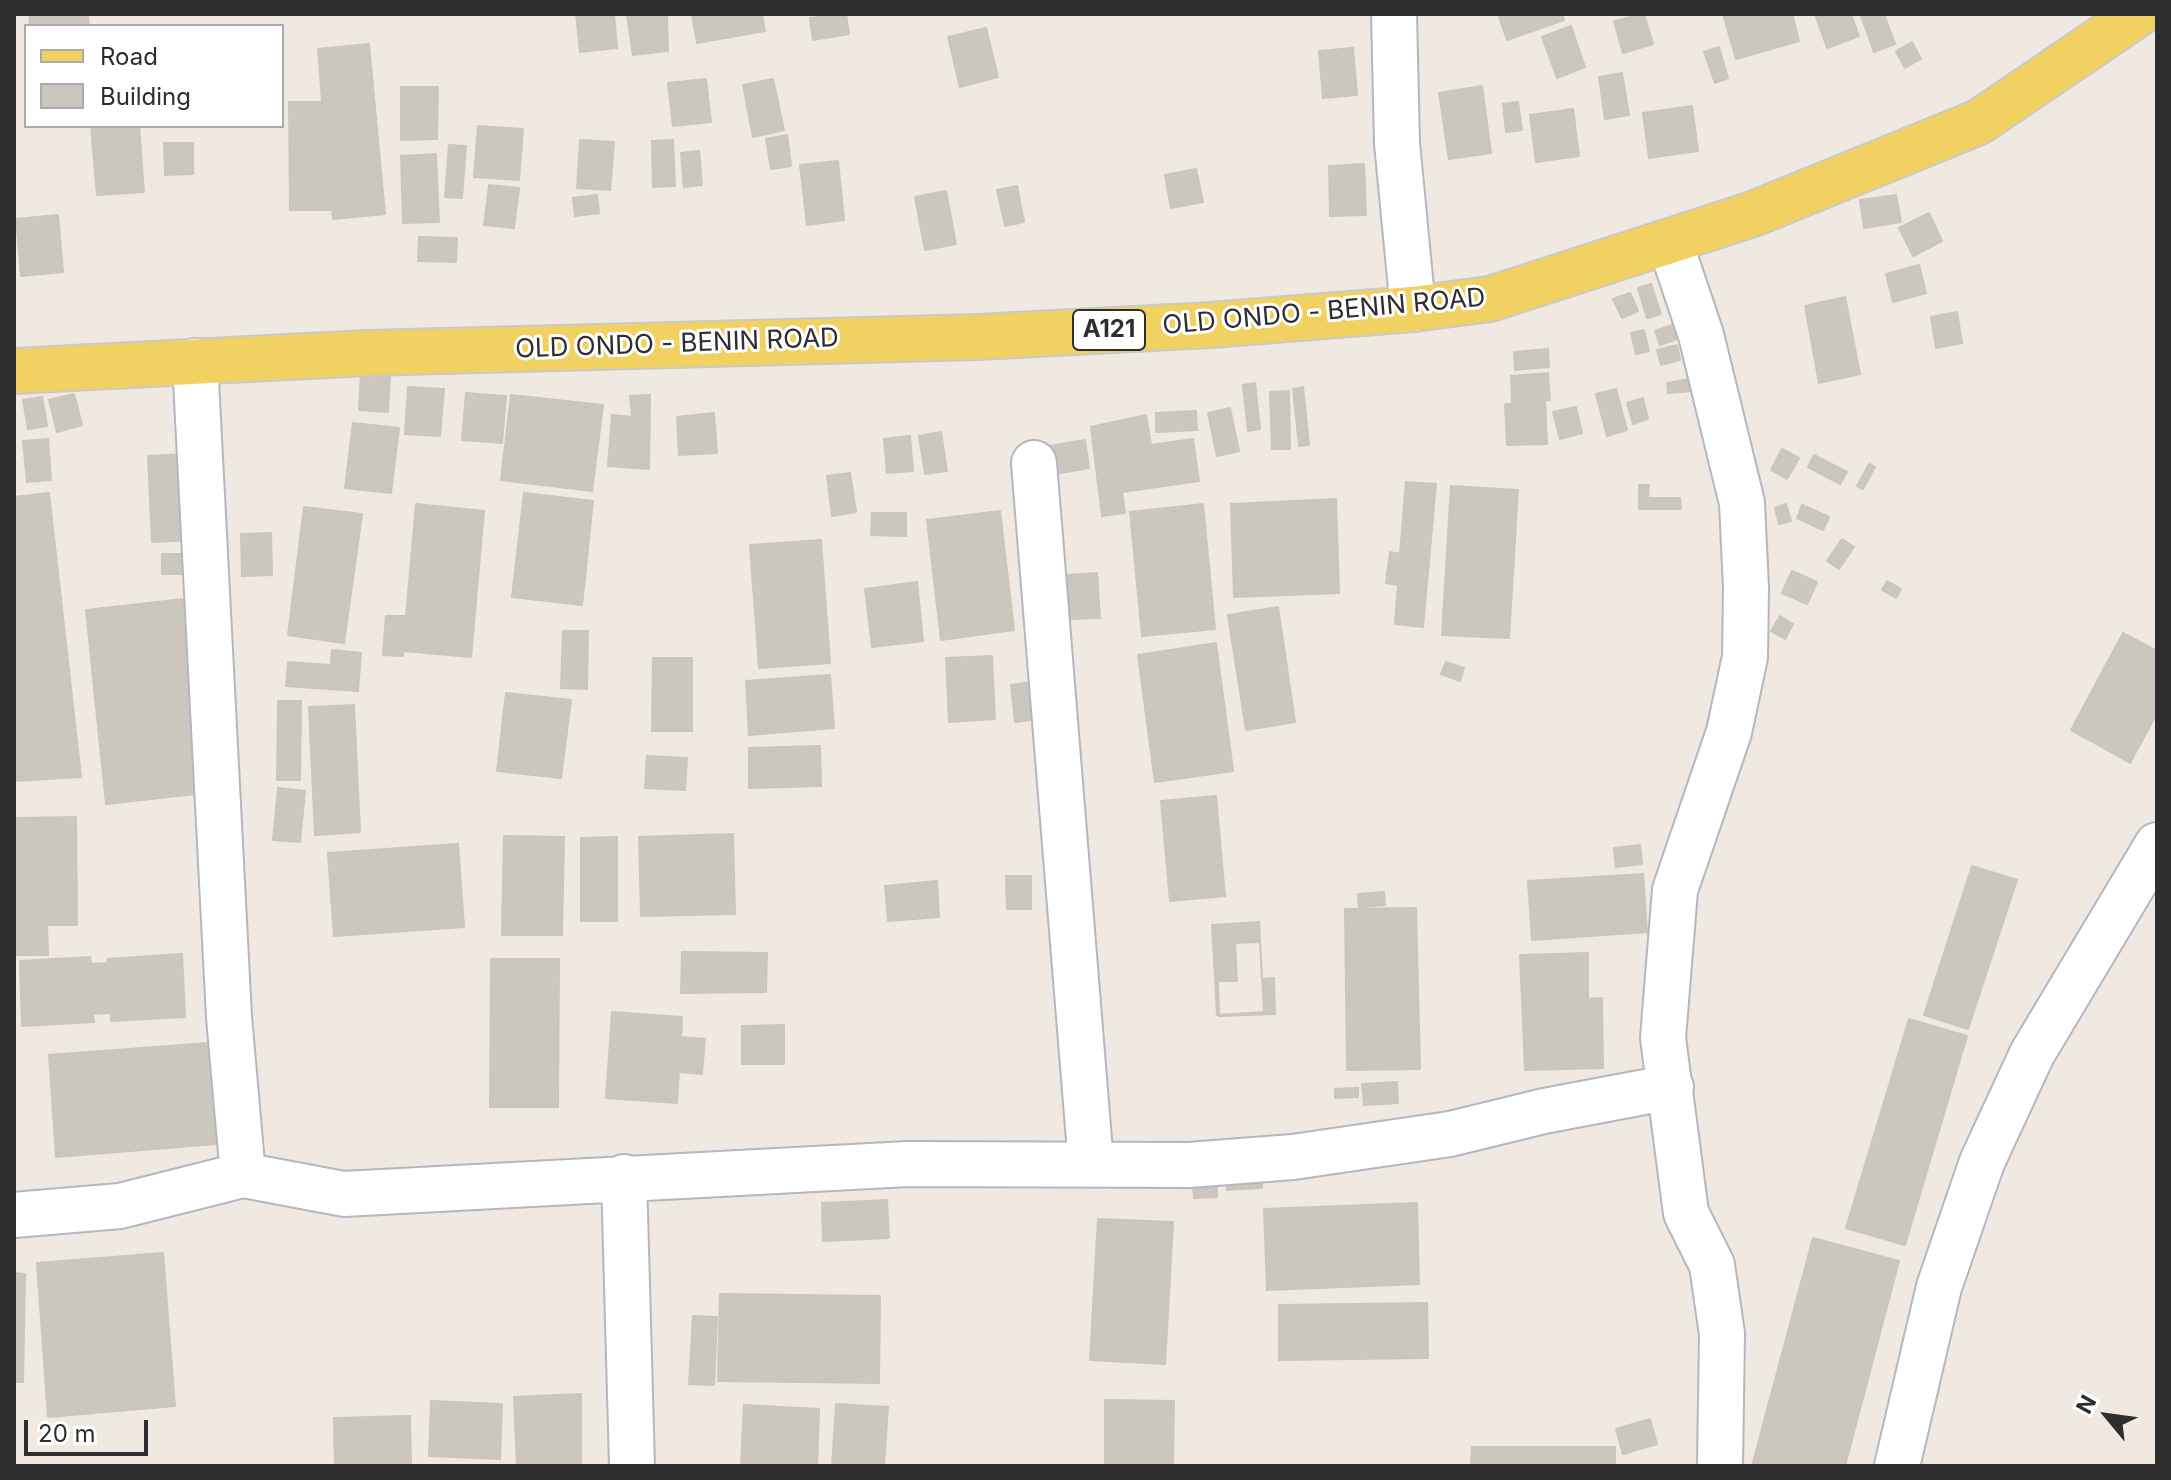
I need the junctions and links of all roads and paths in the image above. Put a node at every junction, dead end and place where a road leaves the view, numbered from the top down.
1 (1394, 14) edge
2 (2138, 14) edge
3 (1670, 243) junction
4 (1413, 309) junction
5 (195, 361) junction
6 (14, 371) edge
7 (1034, 463) dead end
8 (2157, 845) edge
9 (1671, 1087) junction
10 (1091, 1164) junction
11 (243, 1175) junction
12 (624, 1177) junction
13 (14, 1215) edge
14 (632, 1466) edge
15 (1720, 1466) edge
16 (1897, 1466) edge

1 - 4 street
2 - 3 main road, OLD ONDO - BENIN ROAD / A121
3 - 4 main road, OLD ONDO - BENIN ROAD / A121
3 - 9 street
4 - 5 main road, OLD ONDO - BENIN ROAD / A121
5 - 6 main road, OLD ONDO - BENIN ROAD / A121
5 - 11 street
7 - 10 street
8 - 16 street
9 - 10 street
9 - 15 street
10 - 12 street
11 - 12 street
11 - 13 street
12 - 14 street

